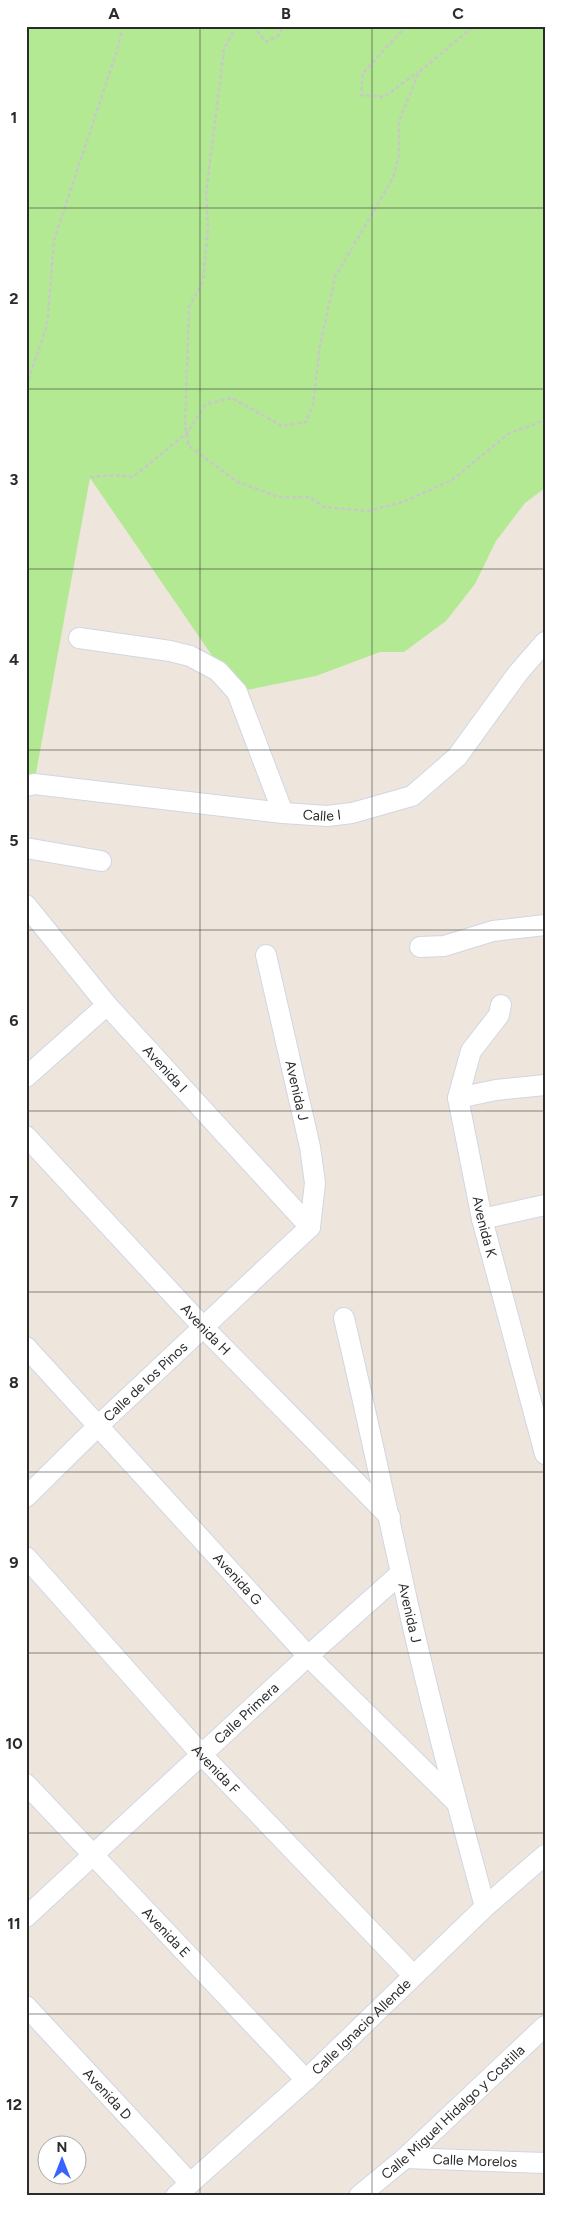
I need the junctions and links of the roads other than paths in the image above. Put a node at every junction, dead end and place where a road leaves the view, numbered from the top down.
1 (79, 638) dead end
2 (545, 642) edge
3 (26, 786) edge
4 (283, 813) junction
5 (26, 848) edge
6 (101, 861) dead end
7 (26, 905) edge
8 (545, 925) edge
9 (420, 947) dead end
10 (266, 955) dead end
11 (107, 1005) junction
12 (501, 1005) dead end
13 (26, 1077) edge
14 (545, 1085) edge
15 (458, 1098) junction
16 (26, 1136) edge
17 (545, 1205) edge
18 (482, 1219) junction
19 (310, 1227) junction
20 (344, 1318) dead end
21 (204, 1328) junction
22 (26, 1347) edge
23 (98, 1426) junction
24 (545, 1454) edge
25 (26, 1497) edge
26 (390, 1517) junction
27 (26, 1557) edge
28 (401, 1573) junction
29 (308, 1656) junction
30 (202, 1754) junction
31 (26, 1784) edge
32 (457, 1803) junction
33 (545, 1855) edge
34 (92, 1856) junction
35 (485, 1907) junction
36 (26, 1917) edge
37 (413, 1976) junction
38 (26, 2006) edge
39 (545, 2026) edge
40 (306, 2080) junction
41 (404, 2158) junction
42 (545, 2163) edge
43 (183, 2189) edge
44 (359, 2196) edge

1 - 4 street
2 - 4 street, Calle I
3 - 4 street, Calle I
5 - 6 street
7 - 11 street, Avenida I
8 - 9 street
10 - 19 street, Avenida J
11 - 13 street
11 - 19 street, Avenida I
12 - 15 street, Avenida K
14 - 15 street
15 - 18 street, Avenida K
16 - 21 street, Avenida H
17 - 18 street
18 - 24 street, Avenida K
19 - 21 street, Calle de los Pinos
20 - 26 street, Avenida J
21 - 23 street, Calle de los Pinos
21 - 26 street, Avenida H
22 - 23 street, Avenida G
23 - 25 street, Calle de los Pinos
23 - 29 street, Avenida G
26 - 28 street, Avenida J
27 - 30 street, Avenida F
28 - 29 street, Calle Primera
28 - 32 street, Avenida J
29 - 30 street, Calle Primera
29 - 32 street, Avenida G
30 - 34 street, Calle Primera
30 - 37 street, Avenida F
31 - 34 street, Avenida E
32 - 35 street, Avenida J
33 - 35 street, Calle Ignacio Allende
34 - 36 street, Calle Primera
34 - 40 street, Avenida E
35 - 37 street, Calle Ignacio Allende
37 - 40 street, Calle Ignacio Allende
38 - 43 street, Avenida D
39 - 41 street, Calle Miguel Hidalgo y Costilla
40 - 43 street, Calle Ignacio Allende
41 - 42 street, Calle Morelos
41 - 44 street, Calle Miguel Hidalgo y Costilla

